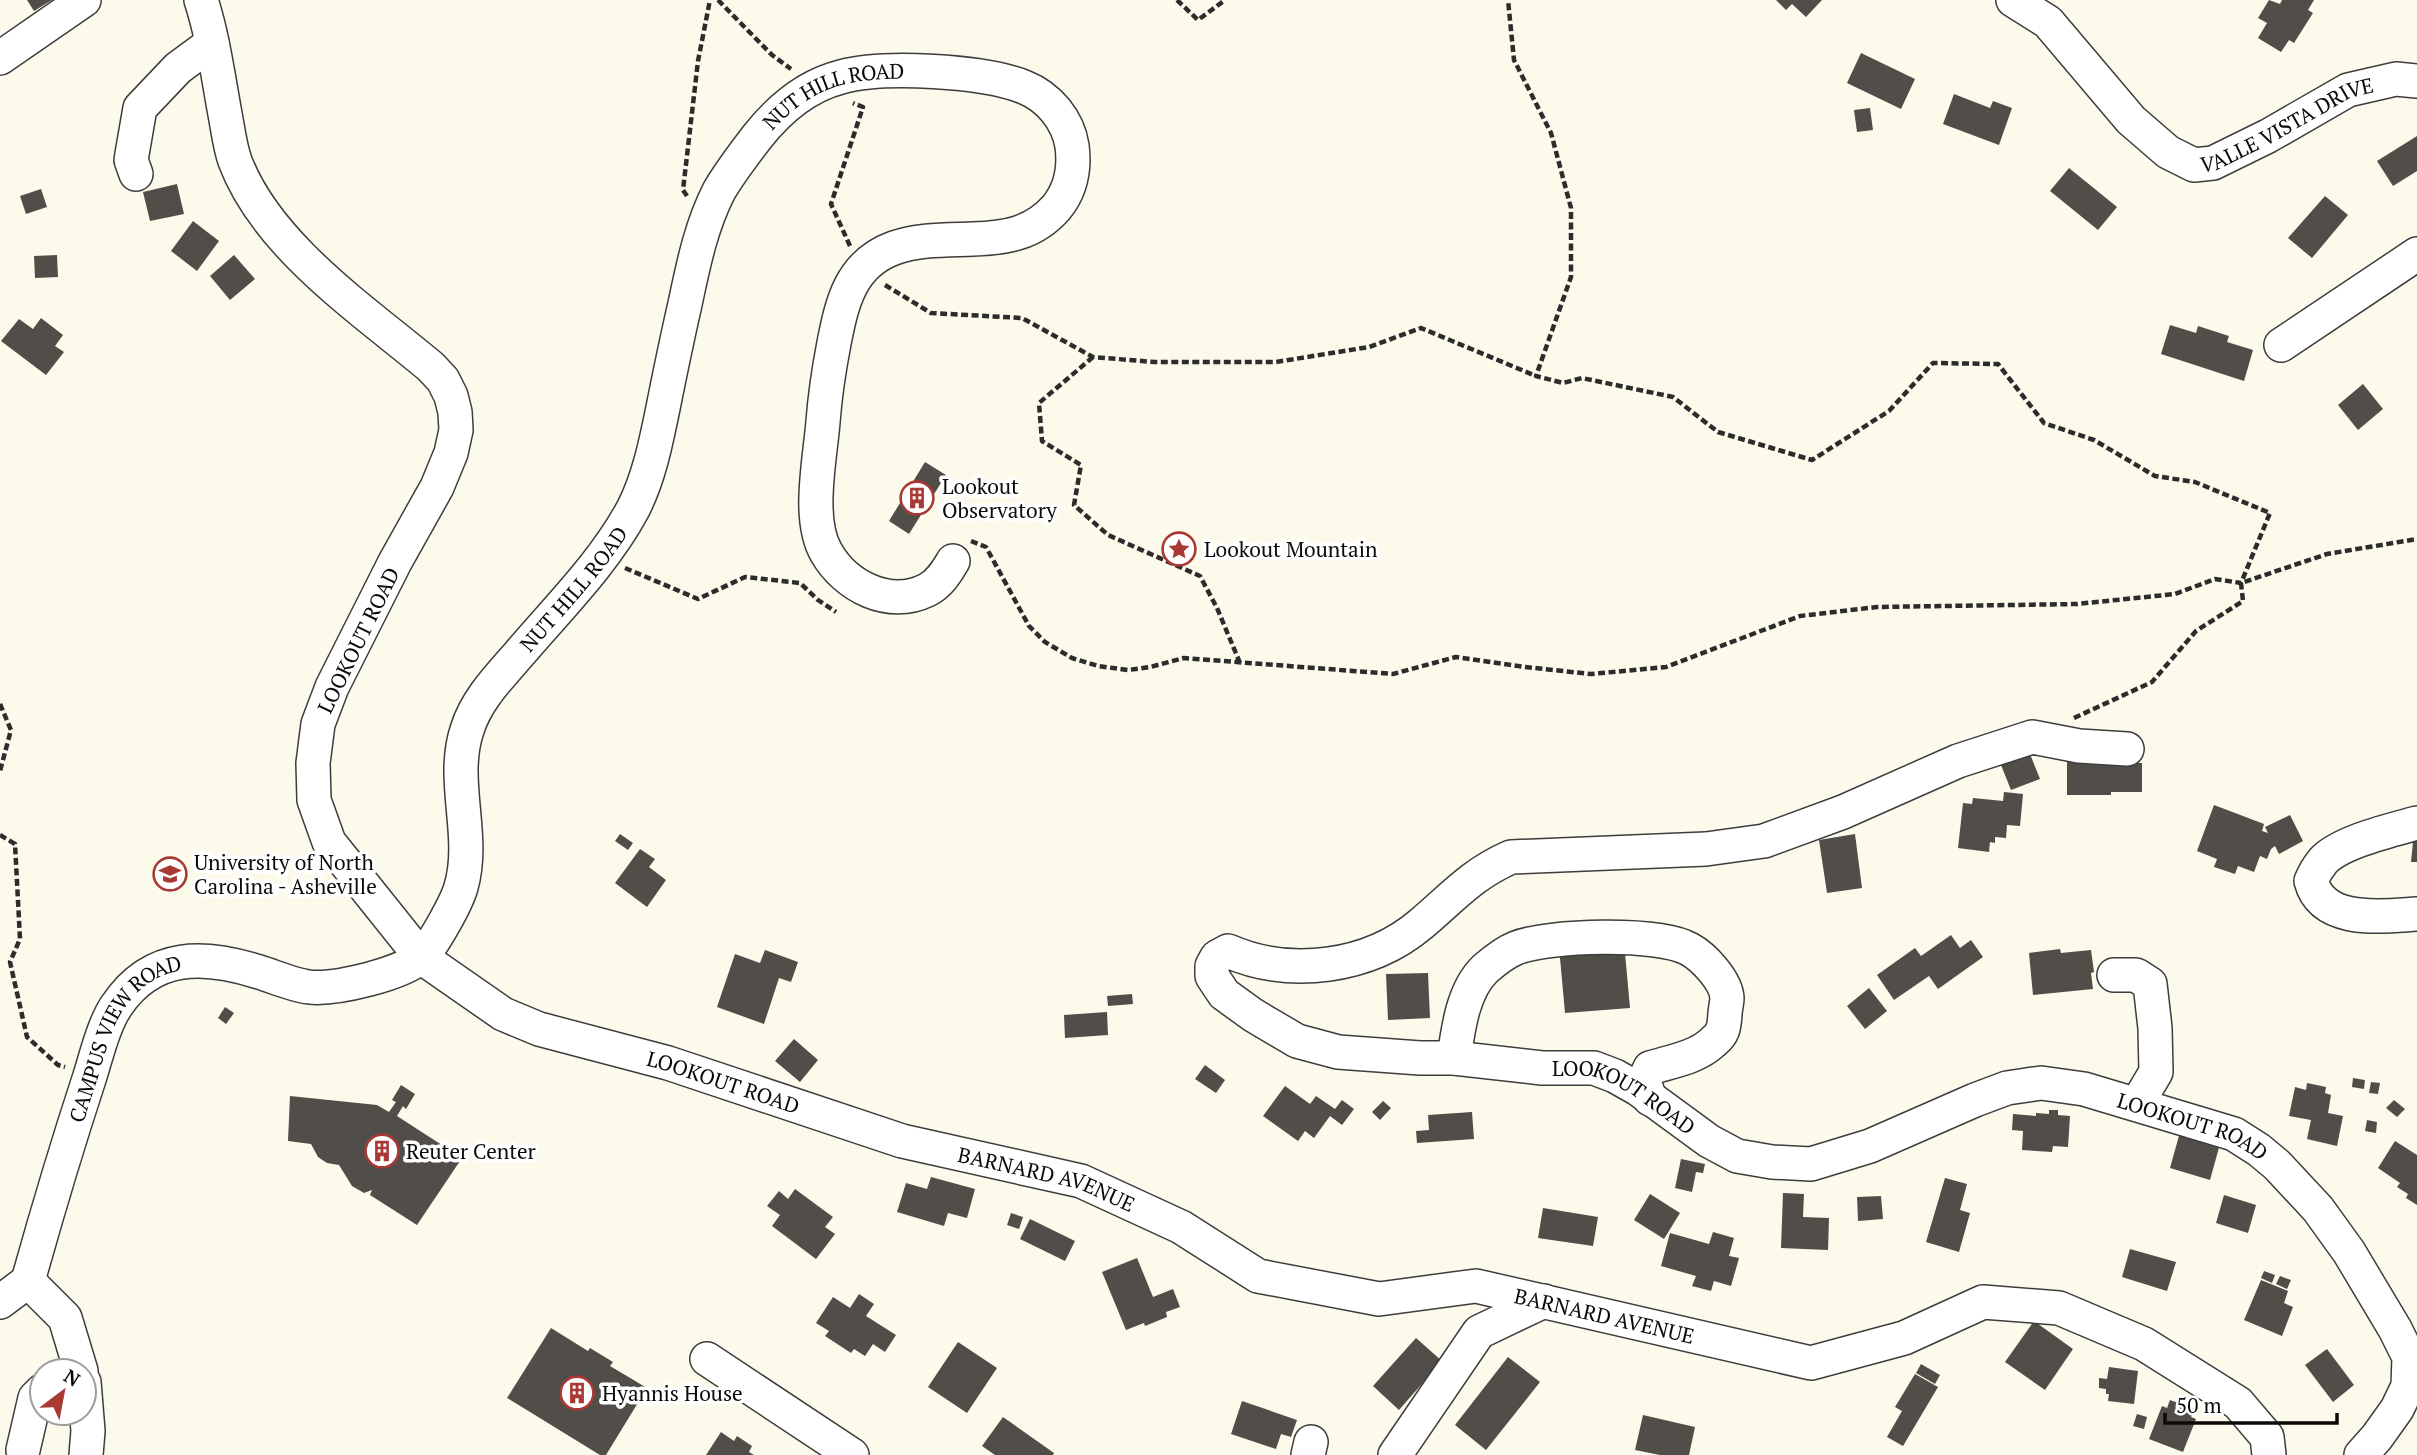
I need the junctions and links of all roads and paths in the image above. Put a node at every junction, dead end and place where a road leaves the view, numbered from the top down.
1 (84, 0) edge
2 (201, 0) edge
3 (710, 0) edge
4 (718, 0) edge
5 (1177, 0) edge
6 (1225, 0) edge
7 (1508, 0) edge
8 (2013, 0) edge
9 (212, 43) junction
10 (0, 58) edge
11 (2417, 81) edge
12 (814, 86) junction
13 (851, 102) dead end
14 (136, 174) dead end
15 (706, 222) junction
16 (2417, 254) edge
17 (862, 270) junction
18 (2281, 345) dead end
19 (1093, 356) junction
20 (1536, 376) junction
21 (2417, 539) edge
22 (953, 561) joint
23 (615, 564) dead end
24 (2241, 583) junction
25 (836, 612) dead end
26 (1240, 663) junction
27 (0, 705) edge
28 (2032, 737) junction
29 (2127, 749) dead end
30 (0, 771) edge
31 (2417, 823) edge
32 (0, 835) edge
33 (2417, 914) edge
34 (421, 957) junction
35 (2114, 975) dead end
36 (1454, 1058) junction
37 (90, 1075) junction
38 (1650, 1099) junction
39 (2137, 1104) junction
40 (902, 1141) joint
41 (28, 1281) junction
42 (1544, 1301) junction
43 (0, 1302) edge
44 (74, 1357) edge
45 (707, 1359) dead end
46 (28, 1426) edge
47 (87, 1427) edge
48 (23, 1450) dead end
49 (86, 1455) edge
50 (852, 1455) edge
51 (1395, 1455) edge
52 (2269, 1455) edge
53 (2361, 1455) edge

1 - 10 street
2 - 9 street, LOOKOUT ROAD
3 - 15 path
4 - 12 path
5 - 6 path
7 - 20 path
8 - 11 street, VALLE VISTA DRIVE
9 - 14 street
9 - 34 street, LOOKOUT ROAD
12 - 15 street, NUT HILL ROAD
12 - 17 street, NUT HILL ROAD
13 - 17 path
15 - 34 street, NUT HILL ROAD
16 - 18 street
17 - 19 path
17 - 22 street, NUT HILL ROAD
19 - 20 path
19 - 26 path
20 - 24 path
21 - 24 path
22 - 26 path
23 - 25 path
24 - 26 path
24 - 28 path
27 - 30 path
28 - 29 street
28 - 36 street, LOOKOUT ROAD
31 - 33 street
32 - 37 path
34 - 37 street, CAMPUS VIEW ROAD
34 - 40 street, LOOKOUT ROAD
35 - 39 street
36 - 38 street, LOOKOUT ROAD
36 - 38 street
37 - 41 street, CAMPUS VIEW ROAD
38 - 39 street, LOOKOUT ROAD
39 - 53 street, LOOKOUT ROAD
40 - 42 street, BARNARD AVENUE
41 - 43 street
41 - 44 street
42 - 51 street
42 - 52 street, BARNARD AVENUE
45 - 50 street
46 - 48 street
47 - 49 street

